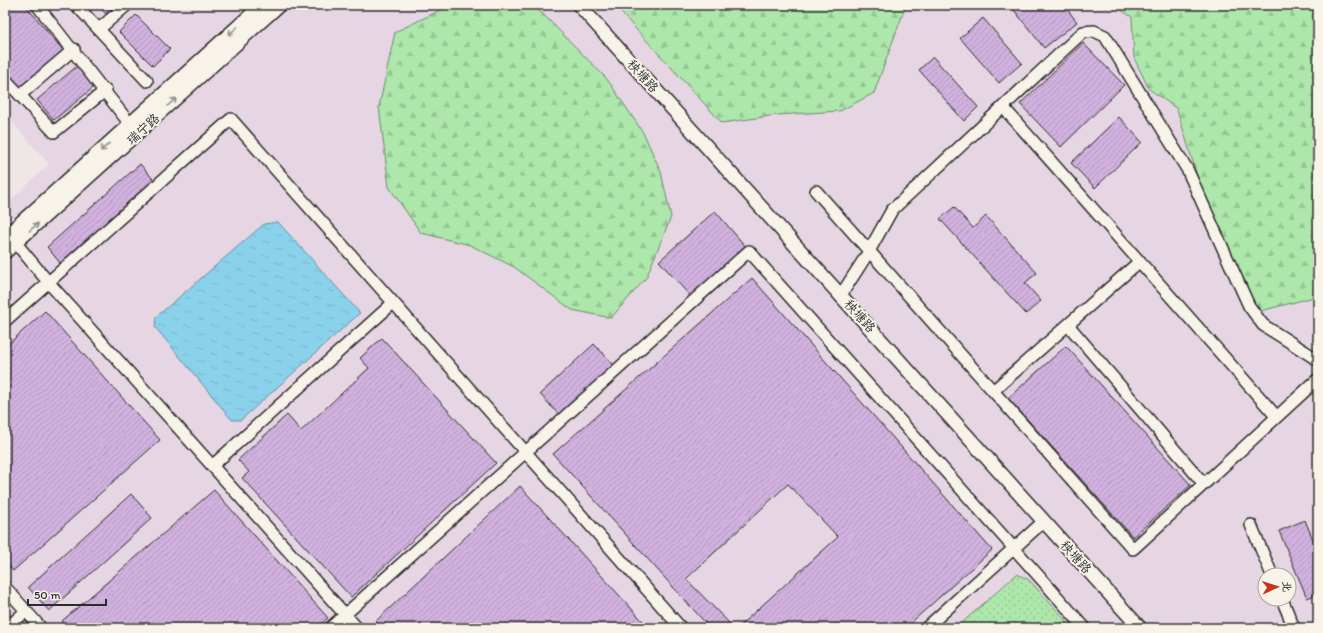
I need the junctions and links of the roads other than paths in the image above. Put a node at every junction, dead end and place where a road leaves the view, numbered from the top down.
1 (37, 5) edge
2 (76, 5) edge
3 (127, 5) edge
4 (279, 5) edge
5 (579, 5) edge
6 (259, 10) edge
7 (99, 30) junction
8 (74, 49) junction
9 (5, 79) edge
10 (147, 81) dead end
11 (106, 90) junction
12 (20, 95) junction
13 (1002, 106) junction
14 (130, 124) junction
15 (816, 191) dead end
16 (10, 238) edge
17 (869, 251) junction
18 (5, 252) edge
19 (1140, 261) junction
20 (49, 283) junction
21 (841, 295) junction
22 (393, 303) junction
23 (5, 321) edge
24 (1068, 326) junction
25 (1318, 360) edge
26 (1318, 379) edge
27 (993, 392) junction
28 (1276, 416) junction
29 (525, 452) junction
30 (212, 466) junction
31 (1204, 484) junction
32 (1044, 521) junction
33 (1251, 525) dead end
34 (1014, 548) junction
35 (1269, 567) edge
36 (5, 588) edge
37 (1285, 607) edge
38 (26, 611) junction
39 (345, 615) junction
40 (7, 628) edge
41 (41, 628) edge
42 (330, 628) edge
43 (356, 628) edge
44 (681, 628) edge
45 (926, 628) edge
46 (1085, 628) edge
47 (1140, 628) edge
48 (1294, 628) edge

1 - 8 street
2 - 7 street
3 - 7 street
4 - 6 main road, 瑞宁路
5 - 21 main road, 秧塘路
6 -> 14 main road, 瑞宁路
16 -> 6 main road, 瑞宁路
7 - 10 street
8 - 11 street
8 - 12 street
9 - 12 street
11 - 12 street
11 - 14 street
13 - 17 street
13 - 19 street
13 - 25 street
14 -> 16 main road, 瑞宁路
15 - 17 street
16 - 18 main road, 瑞宁路
16 - 20 street
17 - 21 street
17 - 27 street
19 - 24 street
19 - 28 street
20 - 22 street
20 - 23 street
20 - 30 street
21 - 32 main road, 秧塘路
22 - 29 street
22 - 30 street
24 - 27 street
24 - 31 street
26 - 28 street
27 - 31 street
28 - 31 street
29 - 34 street
29 - 39 street
29 - 44 street
30 - 39 street
32 - 34 street
32 - 47 main road, 秧塘路
33 - 35 street
34 - 45 street
34 - 46 street
36 - 38 street
37 - 48 street
38 - 40 street
38 - 41 street
39 - 42 street
39 - 43 street

